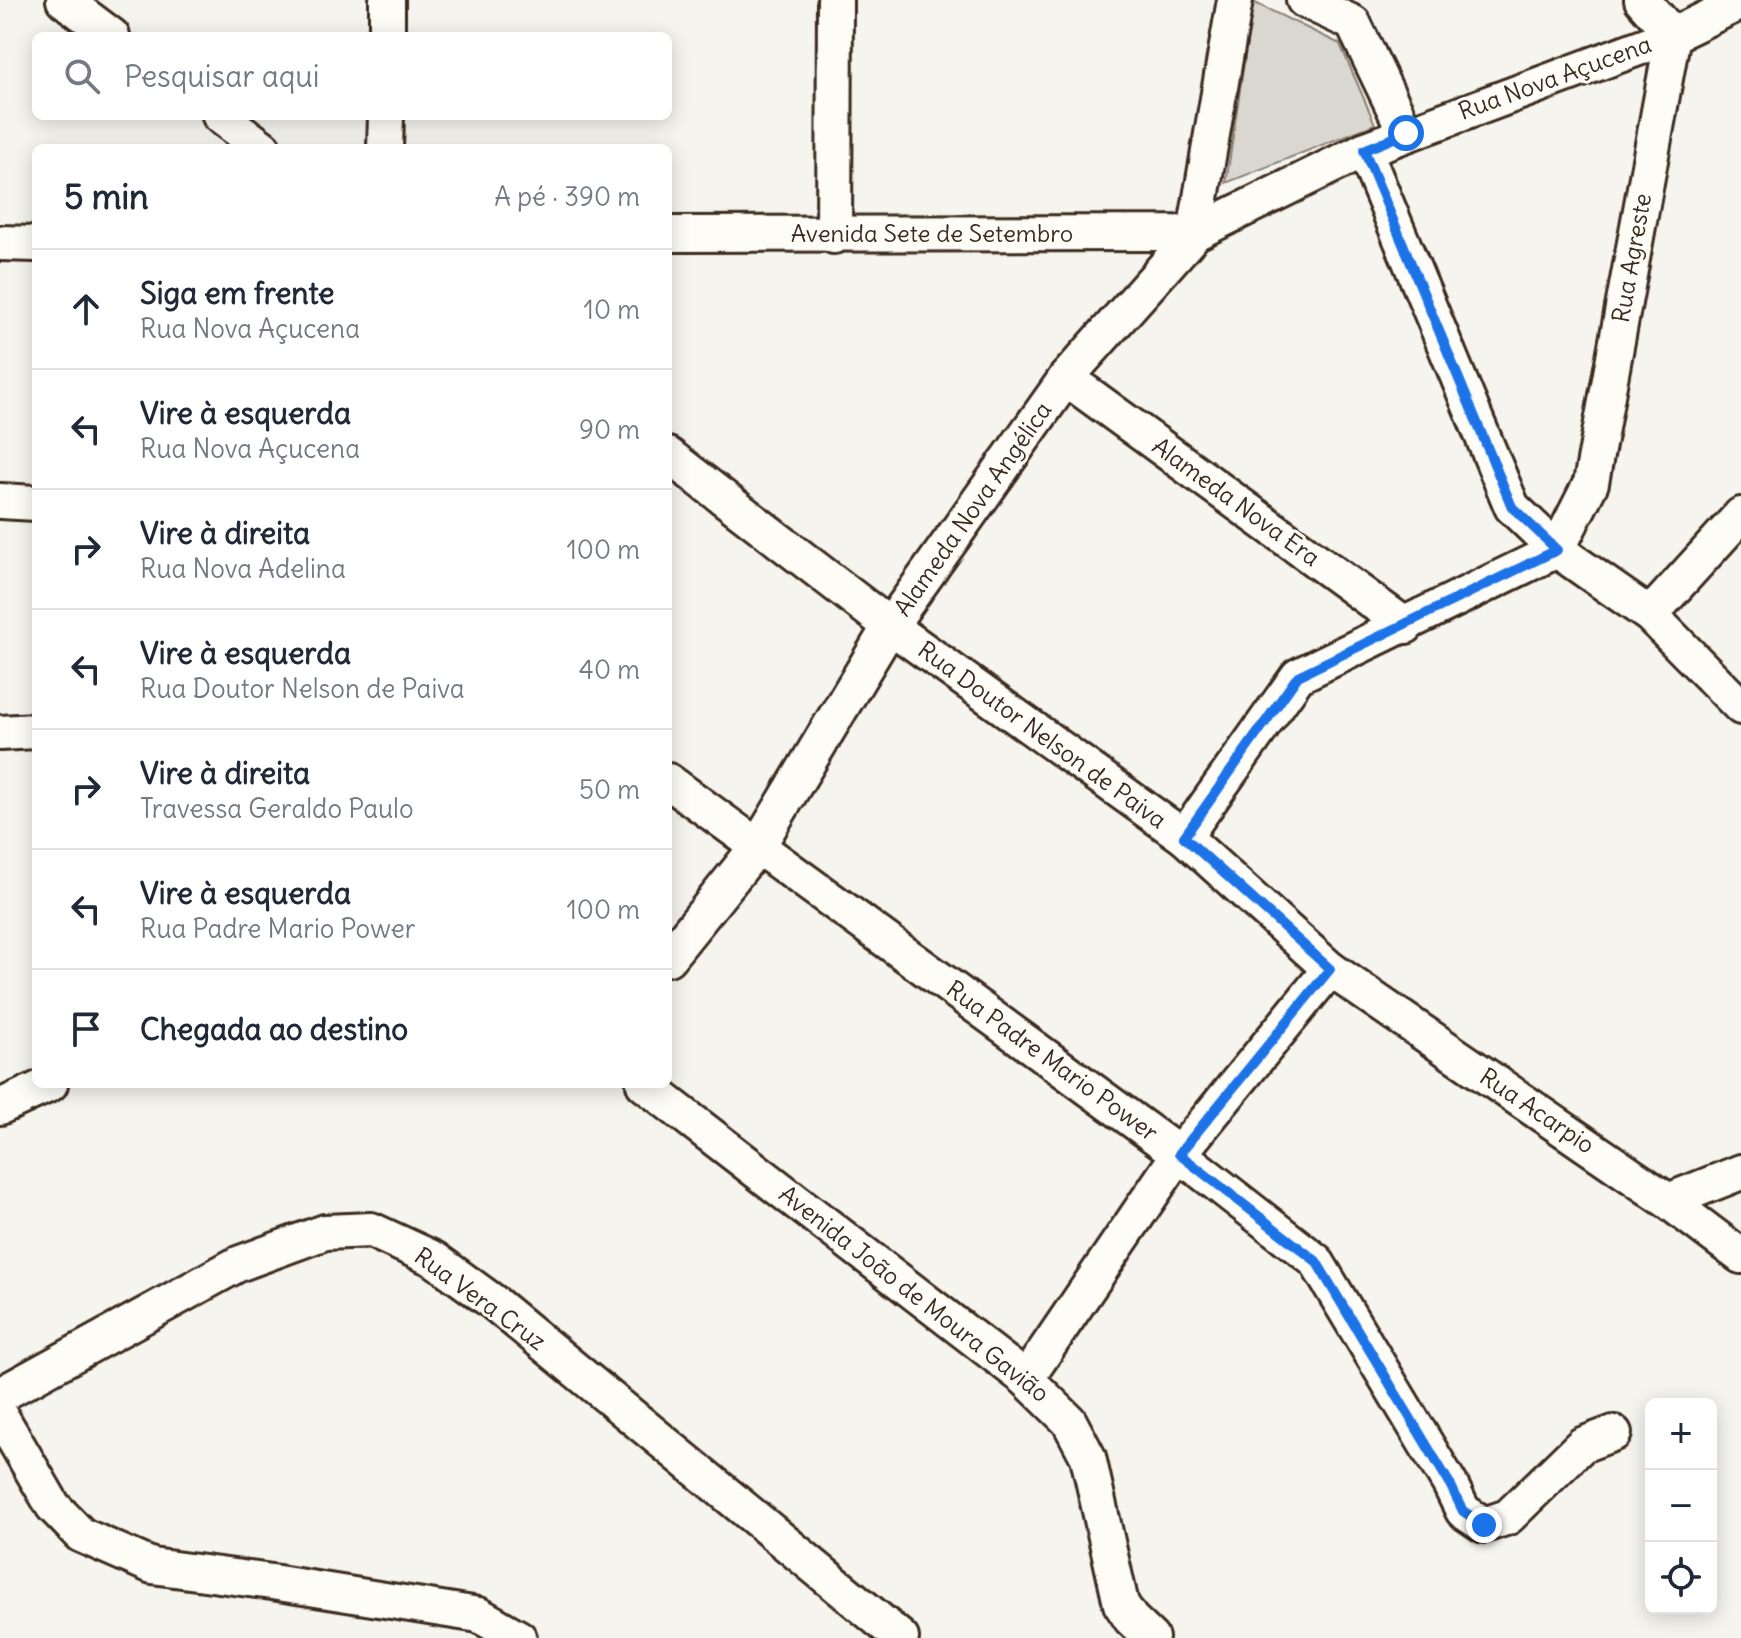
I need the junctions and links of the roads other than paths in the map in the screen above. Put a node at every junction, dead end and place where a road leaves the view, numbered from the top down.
1 (64, 0) edge
2 (387, 0) edge
3 (835, 0) edge
4 (1235, 0) edge
5 (1304, 0) edge
6 (1643, 1) edge
7 (1741, 2) edge
8 (107, 32) edge
9 (387, 32) edge
10 (1673, 35) junction
11 (225, 120) edge
12 (386, 120) edge
13 (1406, 133) junction
14 (258, 144) edge
15 (385, 144) edge
16 (1364, 150) junction
17 (1195, 233) junction
18 (672, 234) edge
19 (834, 236) junction
20 (0, 243) edge
21 (32, 244) edge
22 (1066, 378) junction
23 (672, 458) edge
24 (0, 501) edge
25 (32, 503) edge
26 (1741, 515) edge
27 (1557, 550) junction
28 (1650, 615) junction
29 (890, 626) junction
30 (1406, 626) junction
31 (1741, 707) edge
32 (32, 731) edge
33 (0, 733) edge
34 (672, 784) edge
35 (1184, 837) junction
36 (758, 846) junction
37 (672, 953) edge
38 (1330, 969) junction
39 (41, 1088) edge
40 (649, 1088) edge
41 (0, 1107) edge
42 (1179, 1154) junction
43 (1741, 1172) edge
44 (1668, 1201) junction
45 (1741, 1256) edge
46 (1026, 1379) junction
47 (0, 1395) edge
48 (0, 1415) edge
49 (1614, 1433) dead end
50 (519, 1638) edge
51 (901, 1638) edge
52 (1151, 1638) edge

1 - 8 street
2 - 9 street
3 - 19 street
4 - 17 street
5 - 13 street
6 - 10 street
7 - 10 street
10 - 13 street, Rua Nova Açucena
10 - 27 street, Rua Agreste
11 - 14 street
12 - 15 street
13 - 16 street, Rua Nova Açucena
16 - 17 street, Alameda Nova Angélica
16 - 27 street
17 - 19 street, Avenida Sete de Setembro
17 - 22 street, Alameda Nova Angélica
18 - 19 street, Avenida Sete de Setembro
20 - 21 street
22 - 29 street, Alameda Nova Angélica
22 - 30 street, Alameda Nova Era
23 - 29 street, Rua Doutor Nelson de Paiva
24 - 25 street
26 - 28 street
27 - 28 street
27 - 30 street
28 - 31 street
29 - 35 street, Rua Doutor Nelson de Paiva
29 - 36 street, Alameda Nova Angélica
30 - 35 street
32 - 33 street
34 - 36 street, Rua Padre Mario Power
35 - 38 street, Rua Doutor Nelson de Paiva
36 - 37 street, Alameda Nova Angélica
36 - 42 street, Rua Padre Mario Power
38 - 42 street
38 - 44 street, Rua Acarpio
39 - 41 street
40 - 46 street, Avenida João de Moura Gavião
42 - 46 street
42 - 49 street, Rua Padre Mario Power
43 - 44 street
44 - 45 street, Rua Acarpio
46 - 52 street, Avenida João de Moura Gavião
47 - 51 street, Rua Vera Cruz
48 - 50 street

